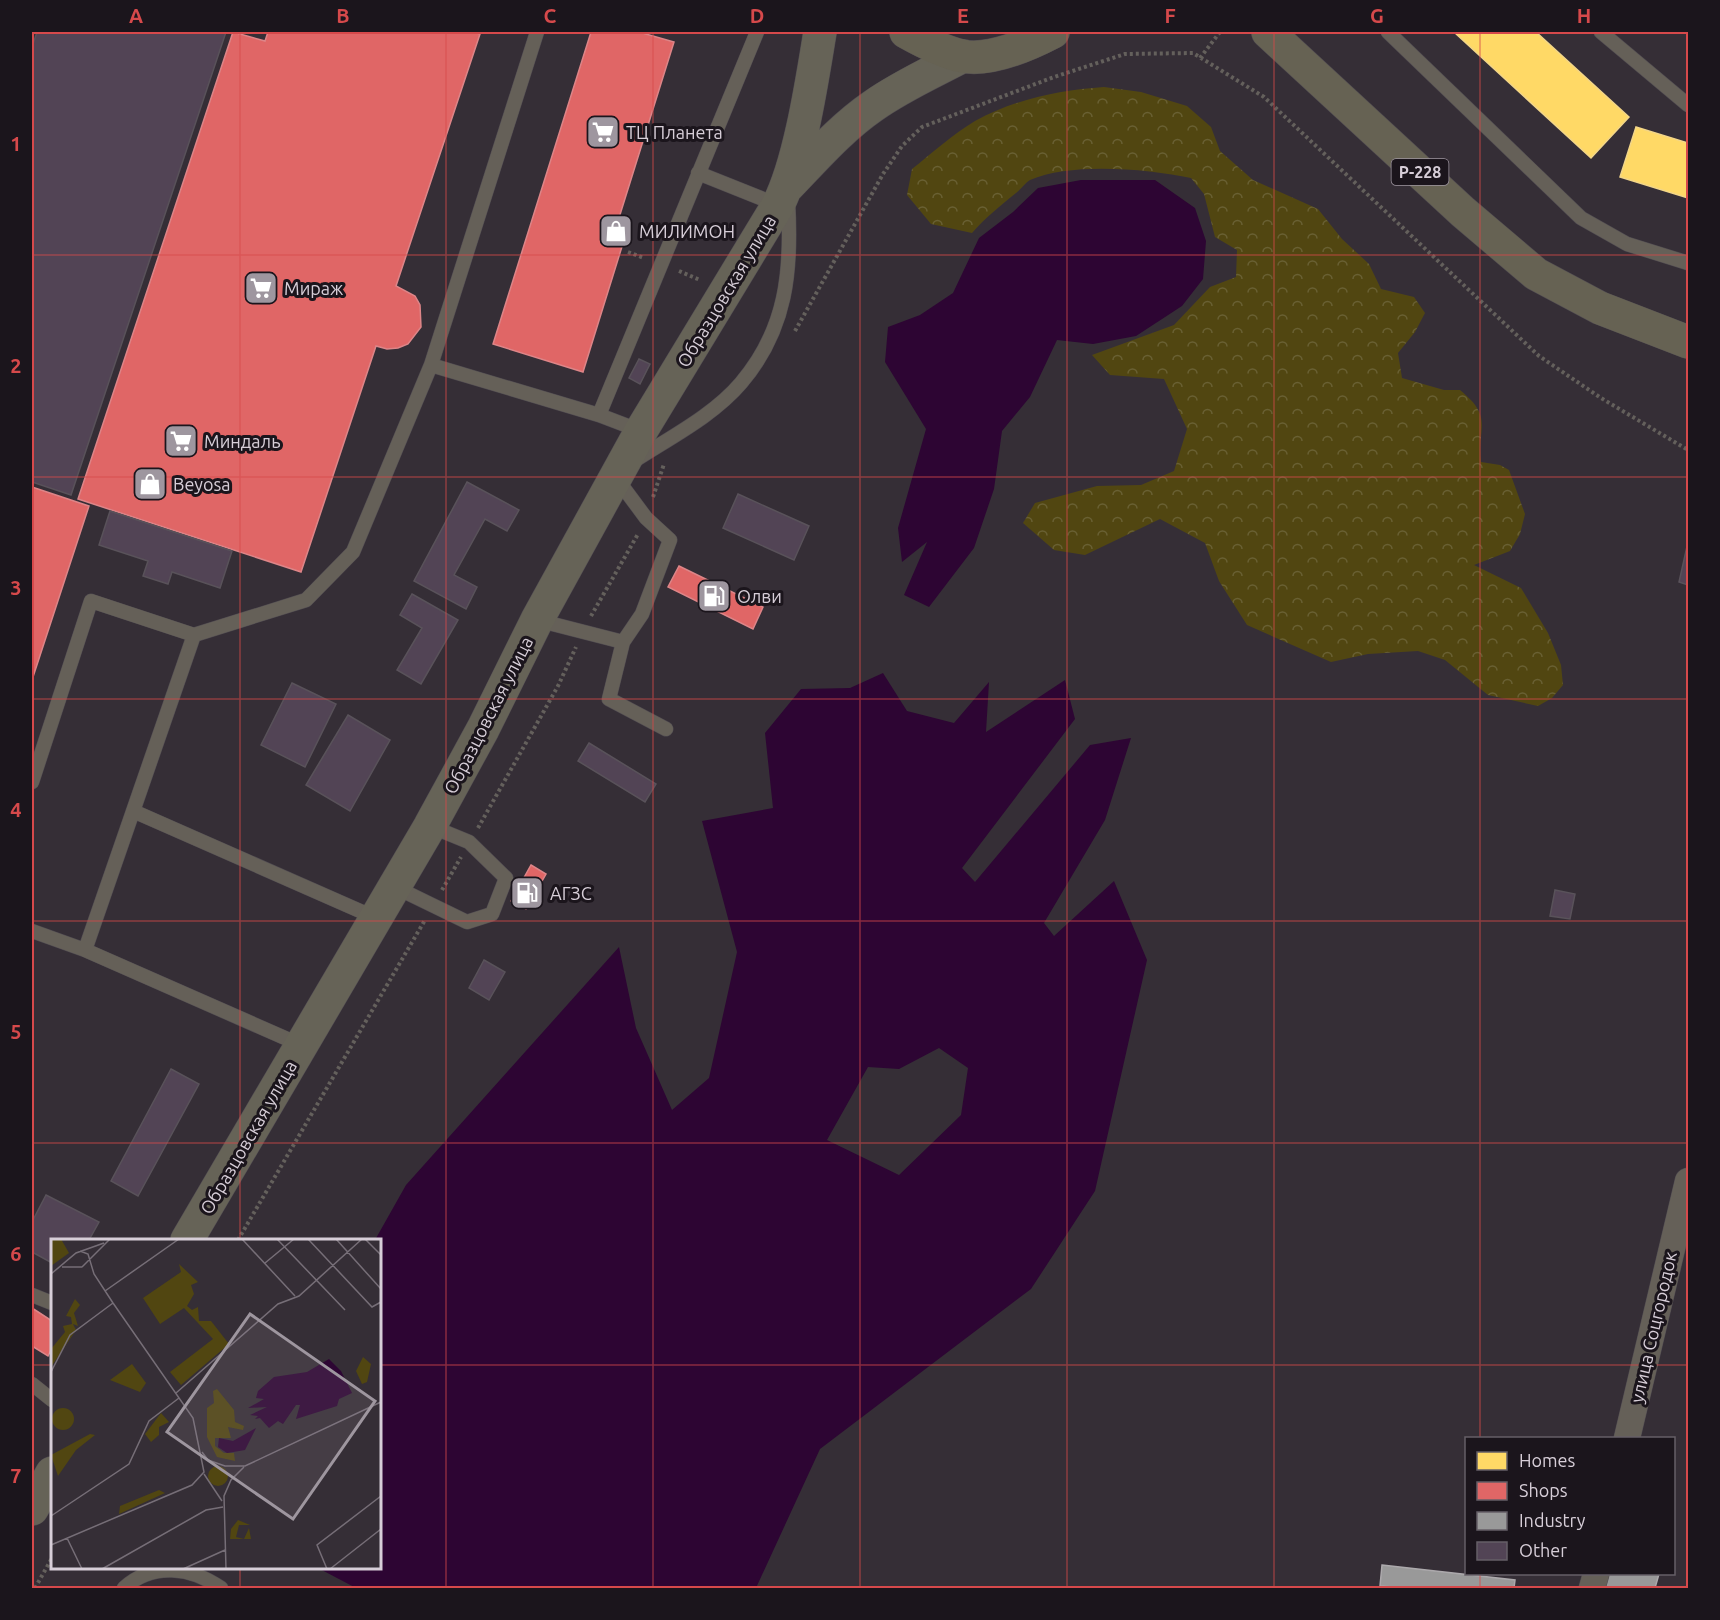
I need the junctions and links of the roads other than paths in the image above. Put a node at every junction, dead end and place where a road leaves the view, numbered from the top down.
1 (537, 32) edge
2 (757, 32) edge
3 (820, 32) edge
4 (906, 32) edge
5 (1053, 32) edge
6 (1388, 32) edge
7 (1601, 32) edge
8 (1268, 36) edge
9 (963, 56) junction
10 (1689, 105) edge
11 (698, 173) junction
12 (783, 196) junction
13 (1689, 263) edge
14 (1689, 342) edge
15 (431, 365) junction
16 (599, 415) junction
17 (641, 431) junction
18 (619, 474) junction
19 (537, 620) junction
20 (194, 635) junction
21 (623, 642) junction
22 (666, 729) dead end
23 (32, 782) edge
24 (133, 811) junction
25 (430, 826) junction
26 (395, 887) junction
27 (376, 918) junction
28 (32, 931) edge
29 (85, 950) junction
30 (302, 1046) junction
31 (1689, 1181) edge
32 (188, 1239) edge
33 (1681, 1244) edge
34 (32, 1295) edge
35 (51, 1303) edge
36 (32, 1384) edge
37 (51, 1399) edge
38 (1627, 1437) edge
39 (51, 1475) edge
40 (32, 1508) edge
41 (124, 1588) edge
42 (221, 1588) edge

1 - 15 lane
2 - 11 lane
3 - 12 main road
4 - 9 main road
5 - 9 main road
6 - 13 lane
7 - 10 lane
8 - 14 main road, Р-228
9 - 12 main road
11 - 12 lane
11 - 16 lane
12 - 17 main road, Образцовская улица
12 - 18 lane
15 - 16 lane
15 - 20 lane
16 - 17 lane
17 - 18 main road, Образцовская улица
18 - 19 main road, Образцовская улица
18 - 21 lane
19 - 21 lane
19 - 25 main road, Образцовская улица
20 - 23 lane
20 - 24 lane
21 - 22 lane
24 - 27 lane
24 - 29 lane
25 - 26 main road, Образцовская улица
25 - 26 lane
26 - 27 main road, Образцовская улица
27 - 30 main road, Образцовская улица
28 - 29 lane
29 - 30 lane
30 - 32 main road, Образцовская улица
31 - 33 street, улица Соцгородок
33 - 38 street, улица Соцгородок
34 - 35 lane
36 - 37 lane
39 - 40 main road
41 - 42 lane

